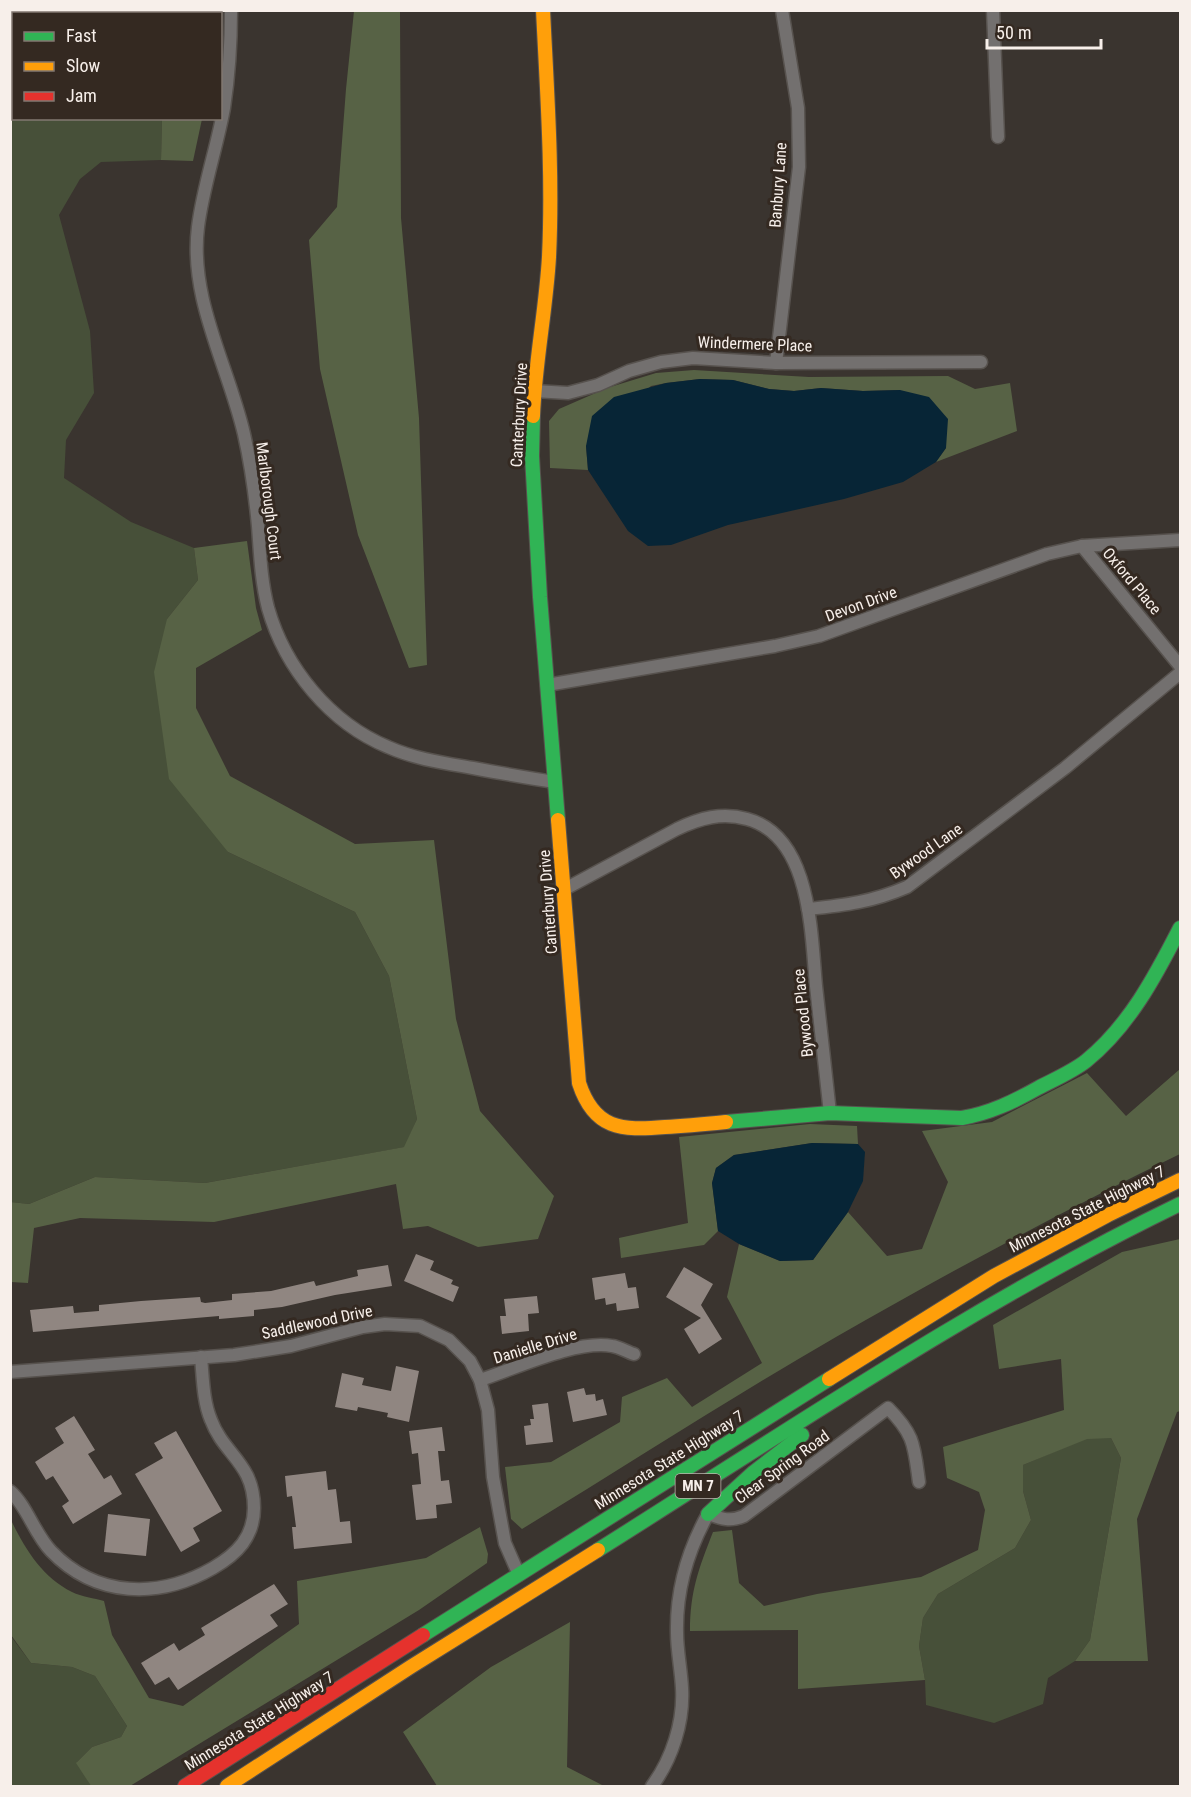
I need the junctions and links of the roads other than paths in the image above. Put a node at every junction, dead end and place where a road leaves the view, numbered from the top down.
1 (231, 10) edge
2 (543, 10) edge
3 (782, 10) edge
4 (993, 10) edge
5 (222, 116) edge
6 (221, 120) edge
7 (998, 137) dead end
8 (981, 362) dead end
9 (776, 363) junction
10 (534, 391) junction
11 (1180, 540) edge
12 (1082, 546) junction
13 (1180, 666) edge
14 (1180, 673) edge
15 (547, 685) junction
16 (555, 782) junction
17 (564, 890) junction
18 (808, 909) junction
19 (1180, 928) edge
20 (830, 1113) junction
21 (1180, 1180) edge
22 (1180, 1204) edge
23 (634, 1354) dead end
24 (201, 1358) junction
25 (10, 1372) edge
26 (480, 1380) junction
27 (848, 1393) junction
28 (919, 1482) dead end
29 (10, 1491) edge
30 (708, 1514) junction
31 (519, 1575) junction
32 (185, 1786) edge
33 (227, 1786) edge
34 (652, 1786) edge

1 - 5 street, Marlborough Court
2 - 10 main road, Canterbury Drive
3 - 9 street, Banbury Lane
4 - 7 street
6 - 16 street, Marlborough Court
8 - 9 street, Windermere Place
9 - 10 street, Windermere Place
10 - 15 main road, Canterbury Drive
11 - 12 street, Devon Drive
12 - 13 street, Oxford Place
12 - 15 street, Devon Drive
14 - 18 street, Bywood Lane
15 - 16 main road, Canterbury Drive
16 - 17 main road, Canterbury Drive
17 - 18 street
17 - 20 main road, Canterbury Drive
18 - 20 street, Bywood Place
19 - 20 main road, Canterbury Drive
21 - 31 main road, Minnesota State Highway 7 / MN 7
22 - 27 main road, MN 7
23 - 26 street, Danielle Drive
24 - 25 street, Saddlewood Drive
24 - 26 street, Saddlewood Drive
24 - 29 street
26 - 31 street, Saddlewood Drive
27 - 30 main road
27 - 33 main road, MN 7
28 - 30 street, Clear Spring Road
30 - 34 street
31 - 32 main road, Minnesota State Highway 7 / MN 7

